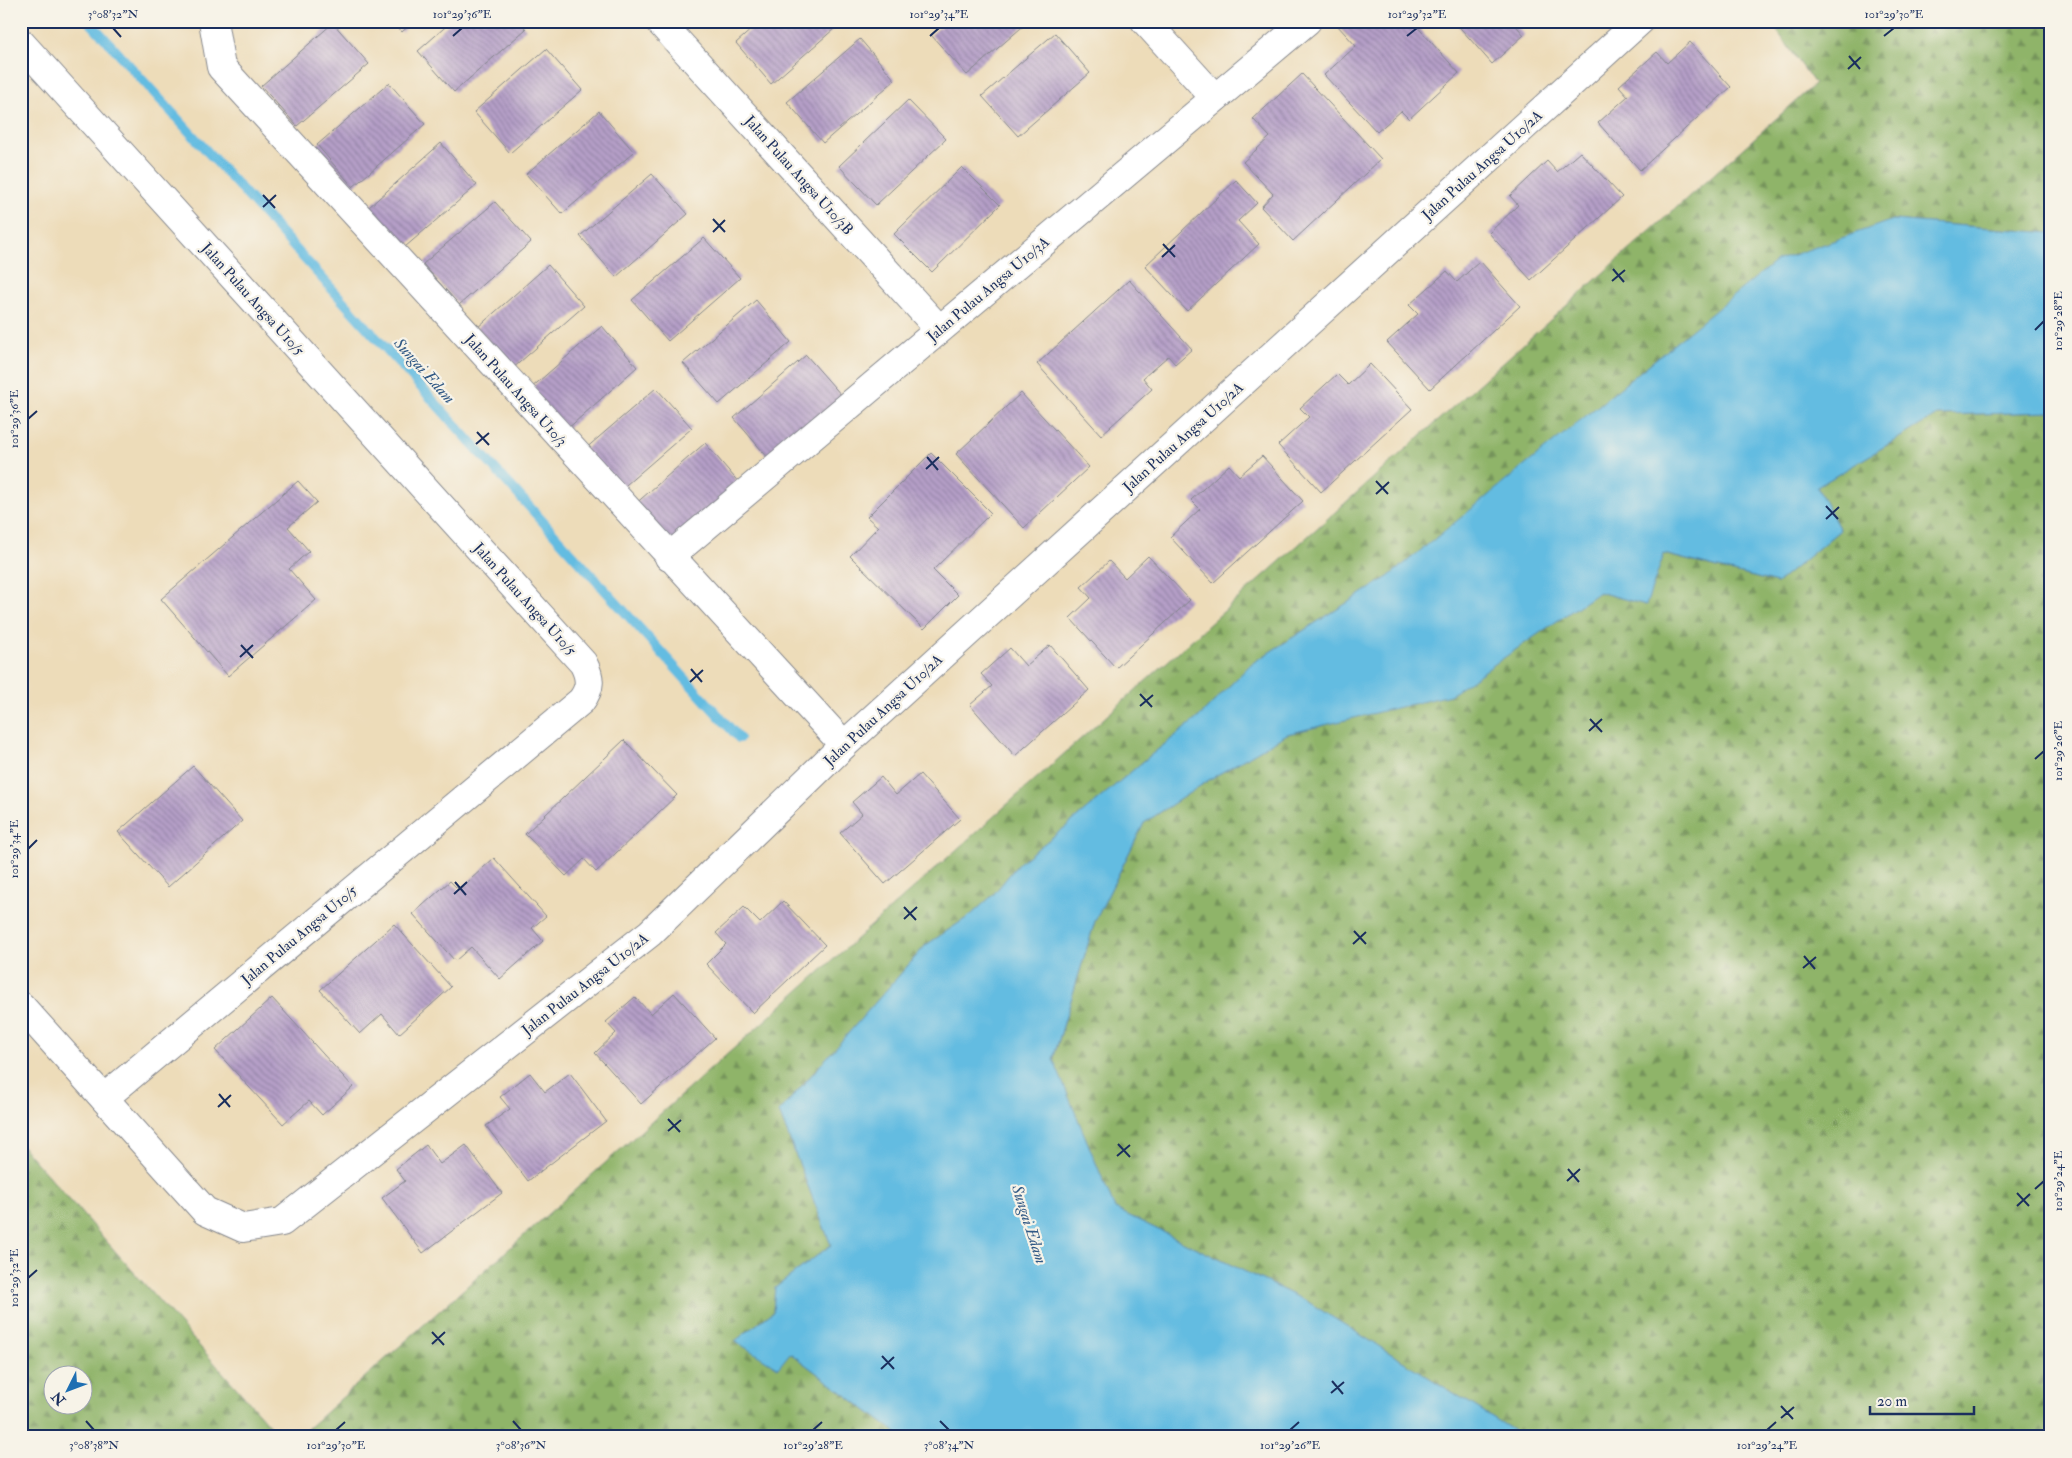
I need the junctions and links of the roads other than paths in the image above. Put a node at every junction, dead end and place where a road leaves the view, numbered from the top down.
1 (213, 21) edge
2 (659, 21) edge
3 (1145, 21) edge
4 (1307, 21) edge
5 (1640, 21) edge
6 (21, 44) edge
7 (1215, 98) junction
8 (939, 329) junction
9 (669, 556) junction
10 (844, 745) junction
11 (21, 1006) edge
12 (104, 1098) junction

1 - 9 street, Jalan Pulau Angsa U10/3
2 - 8 street, Jalan Pulau Angsa U10/3B
3 - 7 street
4 - 7 street, Jalan Pulau Angsa U10/3A
5 - 10 street, Jalan Pulau Angsa U10/2A
6 - 12 street, Jalan Pulau Angsa U10/5
7 - 8 street, Jalan Pulau Angsa U10/3A
8 - 9 street, Jalan Pulau Angsa U10/3A
9 - 10 street, Jalan Pulau Angsa U10/3
10 - 12 street, Jalan Pulau Angsa U10/2A
11 - 12 street, Jalan Pulau Angsa U10/2A

